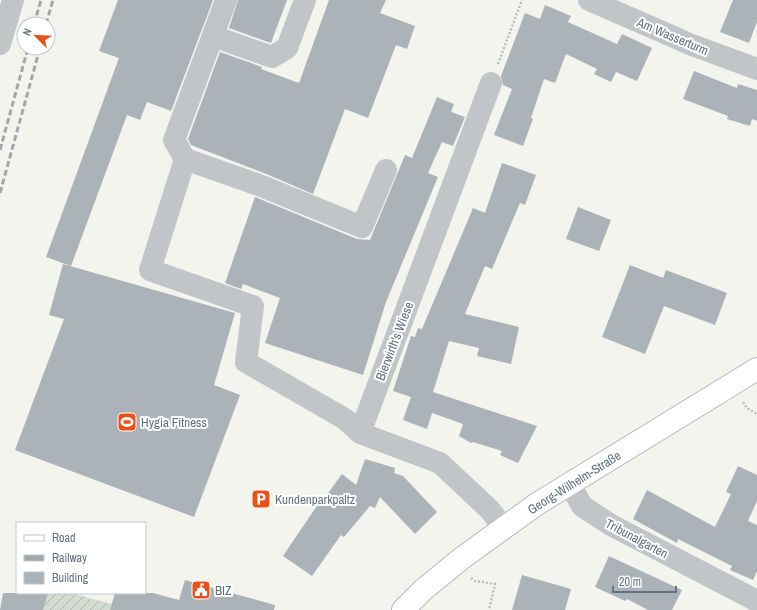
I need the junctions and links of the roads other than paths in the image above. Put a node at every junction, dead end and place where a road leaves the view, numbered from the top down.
1 (13, 0) edge
2 (226, 0) edge
3 (305, 0) edge
4 (589, 0) edge
5 (213, 36) junction
6 (0, 44) edge
7 (757, 69) edge
8 (491, 83) road end
9 (185, 159) junction
10 (386, 170) dead end
11 (757, 369) edge
12 (360, 433) junction
13 (570, 484) junction
14 (503, 527) junction
15 (757, 601) edge
16 (403, 610) edge

1 - 6 street
2 - 5 street
3 - 5 street
4 - 7 street, Am Wasserturm
5 - 9 street
8 - 12 street, Bierwirth's Wiese
9 - 10 street
9 - 12 street
11 - 13 main road, Georg-Wilhelm-Straße
12 - 14 street
13 - 14 main road, Georg-Wilhelm-Straße
13 - 15 street, Tribunalgarten
14 - 16 main road, Georg-Wilhelm-Straße

